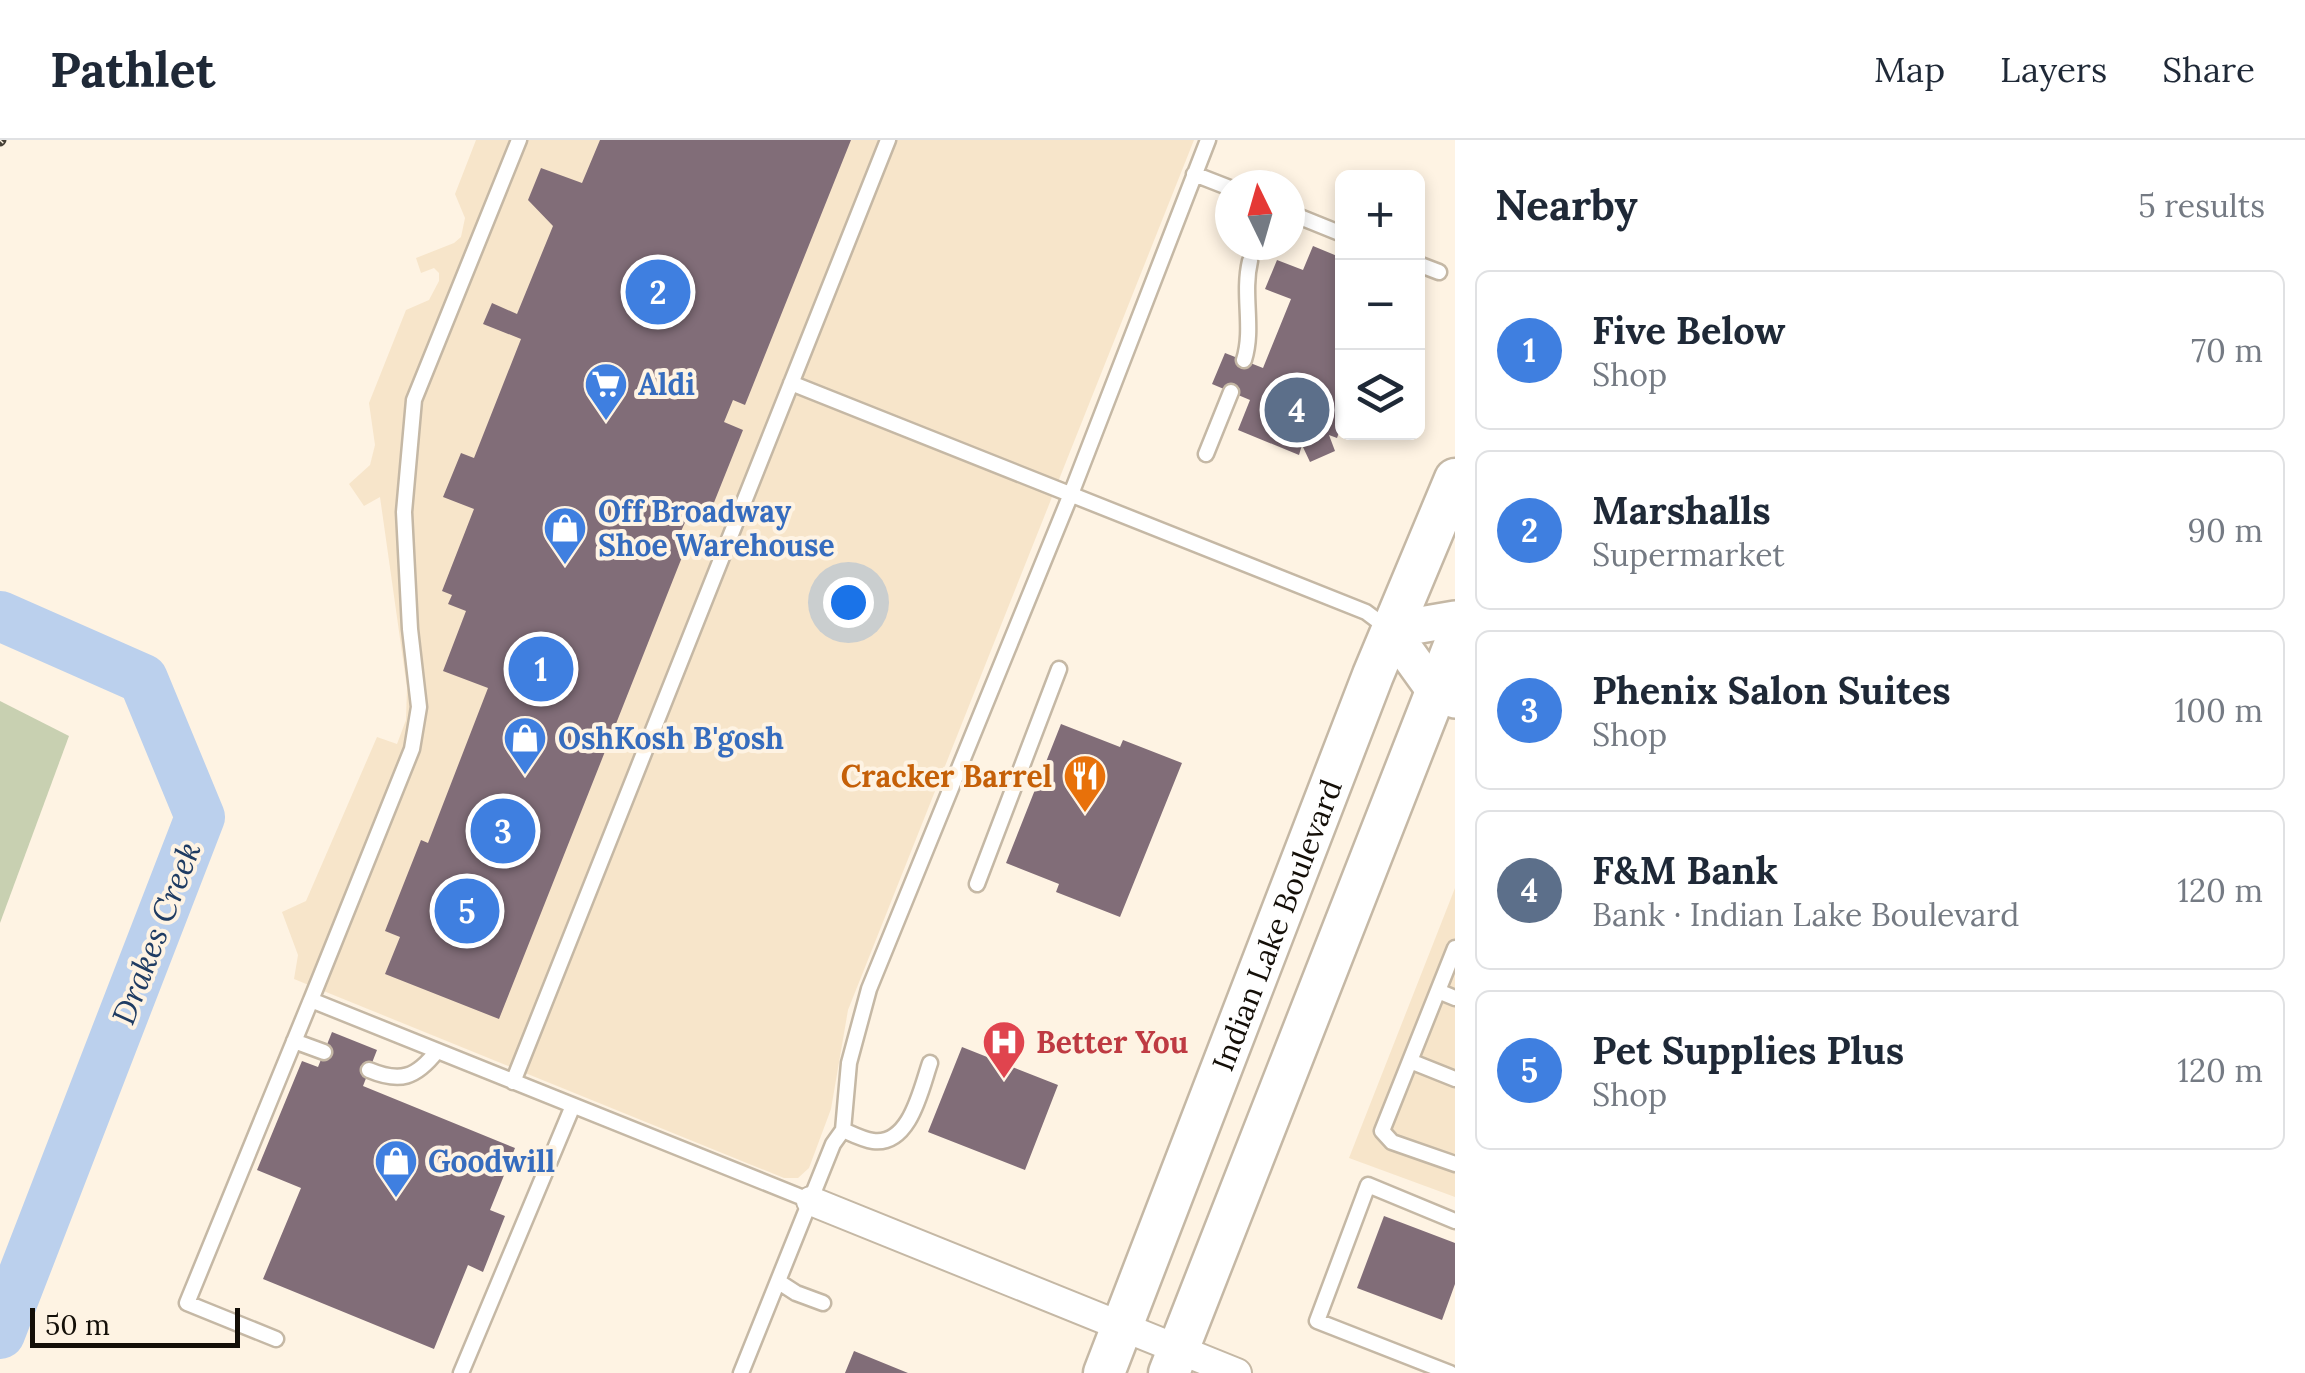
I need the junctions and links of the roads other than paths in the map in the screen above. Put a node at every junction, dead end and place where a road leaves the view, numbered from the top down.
1 (519, 140) edge
2 (888, 140) edge
3 (1208, 140) edge
4 (1194, 174) junction
5 (1215, 182) edge
6 (1305, 218) edge
7 (1335, 231) edge
8 (1250, 262) dead end
9 (1425, 267) edge
10 (1440, 272) dead end
11 (1244, 360) dead end
12 (791, 383) junction
13 (1231, 392) dead end
14 (1206, 454) dead end
15 (1455, 480) edge
16 (1071, 494) junction
17 (1455, 620) edge
18 (1391, 630) junction
19 (1455, 643) edge
20 (1059, 669) dead end
21 (1446, 697) edge
22 (977, 884) dead end
23 (1455, 948) edge
24 (1438, 992) junction
25 (1455, 998) edge
26 (311, 1000) junction
27 (294, 1041) junction
28 (324, 1052) dead end
29 (437, 1052) junction
30 (1410, 1061) junction
31 (930, 1063) dead end
32 (369, 1070) dead end
33 (1455, 1079) edge
34 (513, 1082) junction
35 (572, 1108) junction
36 (843, 1130) junction
37 (1455, 1164) edge
38 (810, 1201) junction
39 (1455, 1221) edge
40 (779, 1282) junction
41 (823, 1303) dead end
42 (1123, 1327) junction
43 (276, 1339) dead end
44 (1174, 1361) edge
45 (461, 1373) edge
46 (741, 1373) edge
47 (1104, 1373) edge
48 (1237, 1373) edge
49 (1450, 1373) edge

1 - 26 lane
2 - 12 lane
3 - 4 lane
4 - 5 lane
4 - 16 lane
6 - 7 lane
8 - 11 lane
9 - 10 lane
12 - 16 lane
12 - 34 lane
13 - 14 lane
15 - 18 main road, Indian Lake Boulevard
16 - 18 lane
16 - 36 lane
17 - 18 street
18 - 21 street
18 - 42 main road, Indian Lake Boulevard
19 - 21 main road, Indian Lake Boulevard
20 - 22 lane
21 - 44 main road, Indian Lake Boulevard
23 - 24 lane
24 - 25 lane
24 - 30 lane
26 - 27 lane
26 - 29 lane
27 - 28 lane
27 - 43 lane
29 - 32 lane
29 - 34 lane
30 - 33 lane
30 - 37 lane
31 - 36 lane
34 - 35 lane
35 - 38 lane
35 - 45 lane
36 - 38 lane
38 - 40 lane
38 - 42 street
39 - 49 lane
40 - 41 lane
40 - 46 lane
42 - 44 street
42 - 47 main road, Indian Lake Boulevard
44 - 48 street

